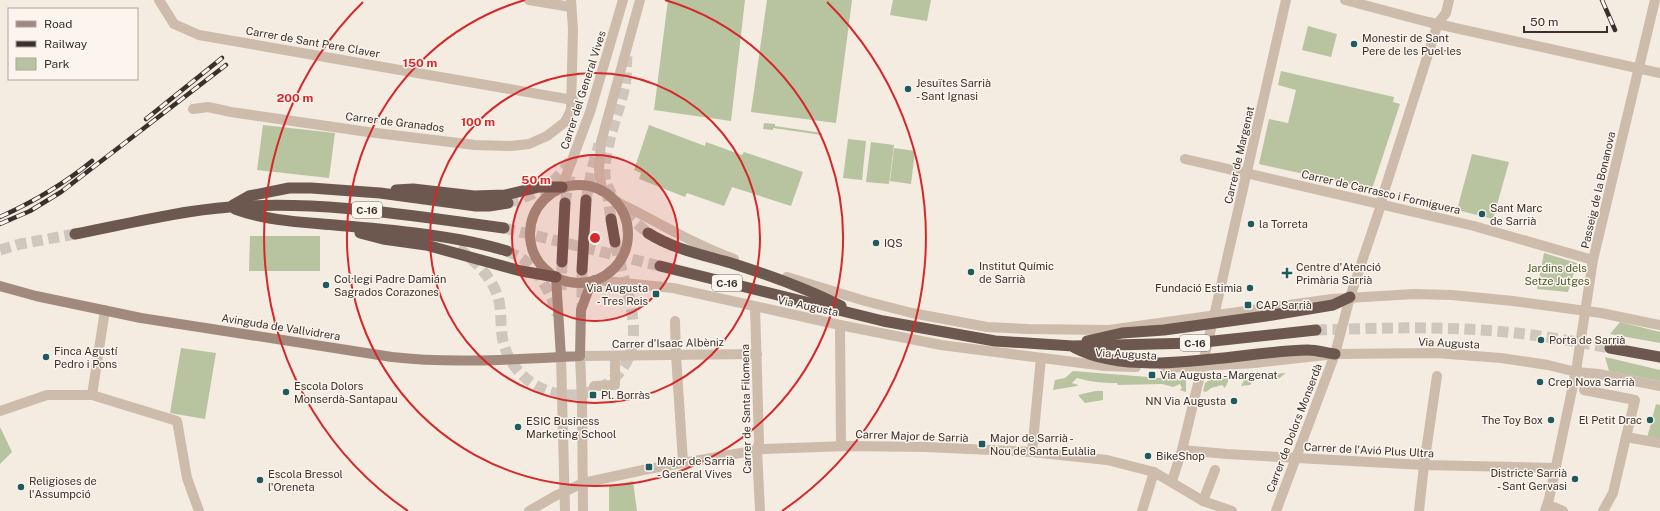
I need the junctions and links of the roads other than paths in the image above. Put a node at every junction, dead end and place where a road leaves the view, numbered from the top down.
1 (159, 0) edge
2 (529, 0) edge
3 (623, 0) edge
4 (640, 0) edge
5 (1286, 0) edge
6 (1345, 0) edge
7 (1449, 0) edge
8 (1655, 0) edge
9 (571, 3) edge
10 (1438, 23) junction
11 (1639, 68) junction
12 (1660, 73) edge
13 (573, 100) junction
14 (193, 108) dead end
15 (1185, 159) dead end
16 (1248, 172) junction
17 (562, 187) junction
18 (602, 191) junction
19 (380, 193) junction
20 (586, 200) tunnel mouth
21 (615, 201) junction
22 (508, 203) tunnel mouth
23 (565, 203) tunnel mouth
24 (1381, 205) junction
25 (229, 207) junction
26 (611, 219) tunnel mouth
27 (312, 223) junction
28 (504, 228) tunnel mouth
29 (648, 233) tunnel mouth
30 (76, 234) tunnel mouth
31 (438, 237) junction
32 (615, 242) tunnel mouth
33 (458, 248) tunnel mouth
34 (507, 251) tunnel mouth
35 (1593, 260) junction
36 (562, 262) tunnel mouth
37 (660, 266) tunnel mouth
38 (582, 270) tunnel mouth
39 (556, 277) junction
40 (595, 280) junction
41 (0, 286) edge
42 (1350, 297) junction
43 (755, 307) junction
44 (105, 310) junction
45 (1585, 310) junction
46 (856, 314) junction
47 (1213, 319) junction
48 (675, 320) dead end
49 (840, 325) junction
50 (1660, 325) edge
51 (1316, 330) tunnel mouth
52 (1073, 346) junction
53 (1610, 348) tunnel mouth
54 (757, 354) junction
55 (1335, 354) junction
56 (676, 355) junction
57 (580, 356) junction
58 (561, 357) junction
59 (1660, 357) edge
60 (1041, 358) junction
61 (615, 359) dead end
62 (1202, 365) junction
63 (1576, 372) junction
64 (1437, 376) dead end
65 (594, 386) dead end
66 (1660, 386) edge
67 (1584, 390) dead end
68 (92, 395) junction
69 (0, 411) edge
70 (1626, 437) junction
71 (1660, 443) edge
72 (841, 446) junction
73 (757, 450) junction
74 (1182, 450) junction
75 (1032, 452) junction
76 (1297, 458) junction
77 (683, 462) junction
78 (1424, 465) junction
79 (1556, 468) junction
80 (1215, 470) dead end
81 (1154, 472) junction
82 (1172, 481) junction
83 (583, 483) junction
84 (564, 492) junction
85 (1203, 501) junction
86 (1552, 508) edge
87 (199, 511) edge
88 (529, 511) edge
89 (565, 511) edge
90 (583, 511) edge
91 (760, 511) edge
92 (1142, 511) edge
93 (1232, 511) edge
94 (1276, 511) edge
95 (1419, 511) edge
96 (1603, 511) edge

1 - 13 street, Carrer de Sant Pere Claver
2 - 9 street
3 - 17 street, Carrer del General Vives
4 - 18 street
5 - 16 street, Carrer de Margenat
6 - 10 street
7 - 10 street
8 - 11 street, Passeig de la Bonanova
9 - 13 street
10 - 11 street
10 - 24 street
11 - 12 street
11 - 35 street, Passeig de la Bonanova
13 - 14 street, Carrer de Granados
15 - 16 street, Carrer de Carrasco i Formiguera
16 - 24 street, Carrer de Carrasco i Formiguera
16 - 47 street, Carrer de Margenat
17 - 18 main road
17 - 19 highway
17 - 39 main road
18 - 21 main road
19 - 22 highway
19 - 25 highway
20 - 38 highway
21 - 40 main road
21 - 47 street, Via Augusta
23 - 36 highway
24 - 35 street, Carrer de Carrasco i Formiguera
24 - 42 street
25 - 27 highway
25 - 28 highway, C-16
25 - 30 highway, C-16
26 - 32 highway
27 - 31 highway
27 - 39 highway
29 - 46 highway
31 - 33 highway
31 - 34 highway
35 - 45 street, Passeig de la Bonanova
37 - 46 highway, C-16
39 - 40 main road
39 - 58 main road
40 - 43 street, Via Augusta
40 - 57 main road
41 - 44 main road, Avinguda de Vallvidrera
42 - 45 street, Via Augusta
42 - 47 street, Via Augusta
42 - 52 highway
42 - 55 street, Carrer de Dolors Monserdà
43 - 49 street, Via Augusta
43 - 54 street, Carrer de Santa Filomena
44 - 58 main road, Avinguda de Vallvidrera
44 - 68 street
45 - 50 street, Via Augusta
45 - 63 street, Passeig de la Bonanova
46 - 52 highway, C-16
47 - 62 street, Carrer de Margenat
48 - 56 street
49 - 60 street, Via Augusta
49 - 72 street
51 - 52 highway, C-16
52 - 55 highway
53 - 59 highway
54 - 56 street, Carrer d'Isaac Albèniz
54 - 73 street, Carrer de Santa Filomena
55 - 62 street, Via Augusta
55 - 63 street, Via Augusta
55 - 76 street, Carrer de Dolors Monserdà
56 - 57 street, Carrer d'Isaac Albèniz
56 - 77 street
57 - 58 main road, Avinguda de Vallvidrera
57 - 83 street
58 - 84 street
60 - 62 street, Via Augusta
60 - 75 street
61 - 65 street
62 - 74 street
63 - 66 street, Via Augusta
63 - 79 street, Passeig de la Bonanova
64 - 78 street
67 - 70 street
68 - 69 street
68 - 87 street
70 - 71 street
70 - 96 street
72 - 73 street, Carrer Major de Sarrià
72 - 75 street, Carrer Major de Sarrià
73 - 77 street, Carrer Major de Sarrià
73 - 91 street, Carrer de Santa Filomena
74 - 76 street, Carrer de l'Avió Plus Ultra
74 - 82 street
75 - 81 street, Carrer Major de Sarrià
76 - 78 street, Carrer de l'Avió Plus Ultra
76 - 94 street, Carrer de Dolors Monserdà
77 - 83 street, Carrer Major de Sarrià
78 - 79 street, Carrer de l'Avió Plus Ultra
78 - 95 street
79 - 86 street, Passeig de la Bonanova
80 - 85 street
81 - 82 street, Carrer Major de Sarrià
81 - 92 street
82 - 85 street, Carrer Major de Sarrià
83 - 84 street, Carrer Major de Sarrià
83 - 90 street
84 - 88 street, Carrer Major de Sarrià
84 - 89 street
85 - 93 street, Carrer Major de Sarrià

